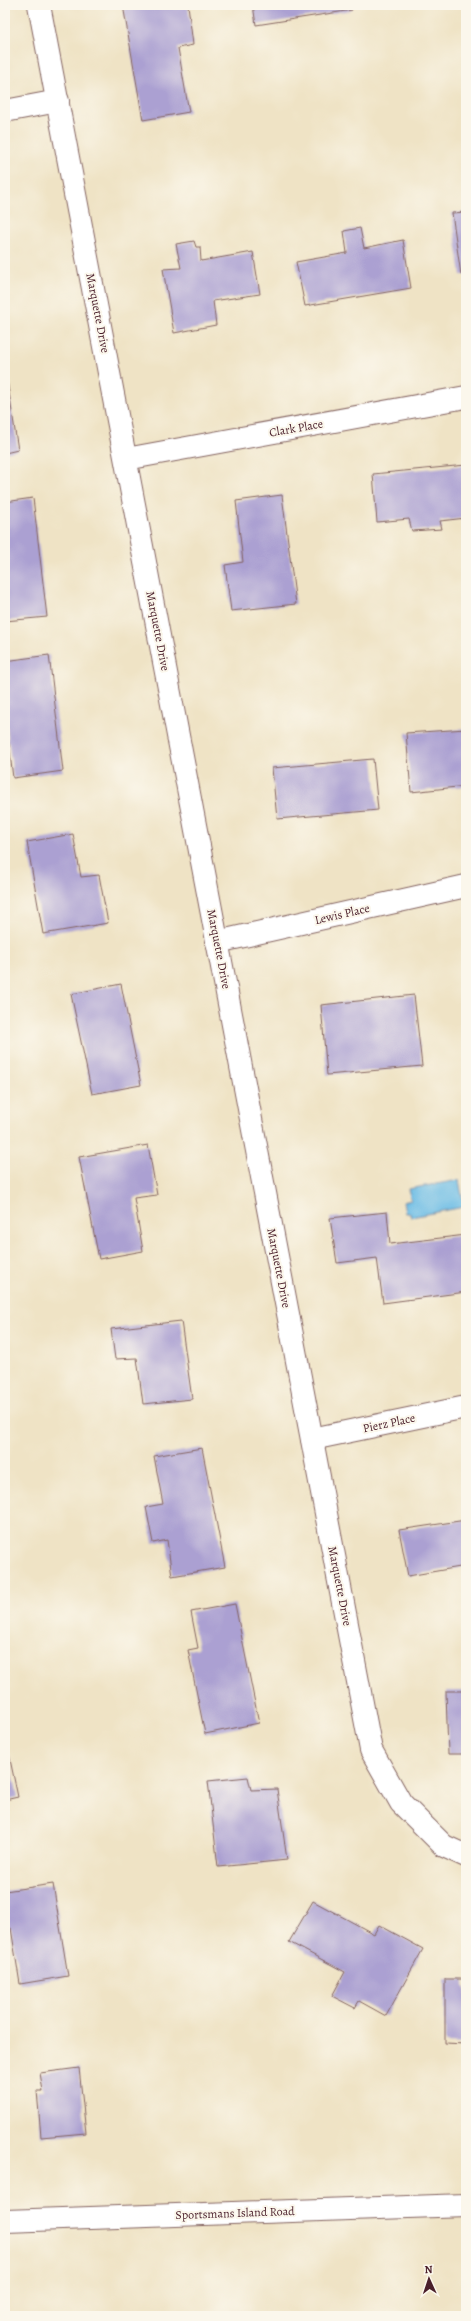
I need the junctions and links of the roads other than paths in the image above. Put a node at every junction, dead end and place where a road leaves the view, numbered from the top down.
1 (39, 5) edge
2 (58, 101) junction
3 (5, 111) edge
4 (466, 397) edge
5 (126, 459) junction
6 (466, 886) edge
7 (218, 942) junction
8 (466, 1407) edge
9 (312, 1439) junction
10 (466, 1856) edge
11 (466, 2205) edge
12 (5, 2221) edge

1 - 2 street, Marquette Drive
2 - 3 street
2 - 5 street, Marquette Drive
4 - 5 street, Clark Place
5 - 7 street, Marquette Drive
6 - 7 street, Lewis Place
7 - 9 street, Marquette Drive
8 - 9 street, Pierz Place
9 - 10 street, Marquette Drive
11 - 12 street, Sportsmans Island Road

